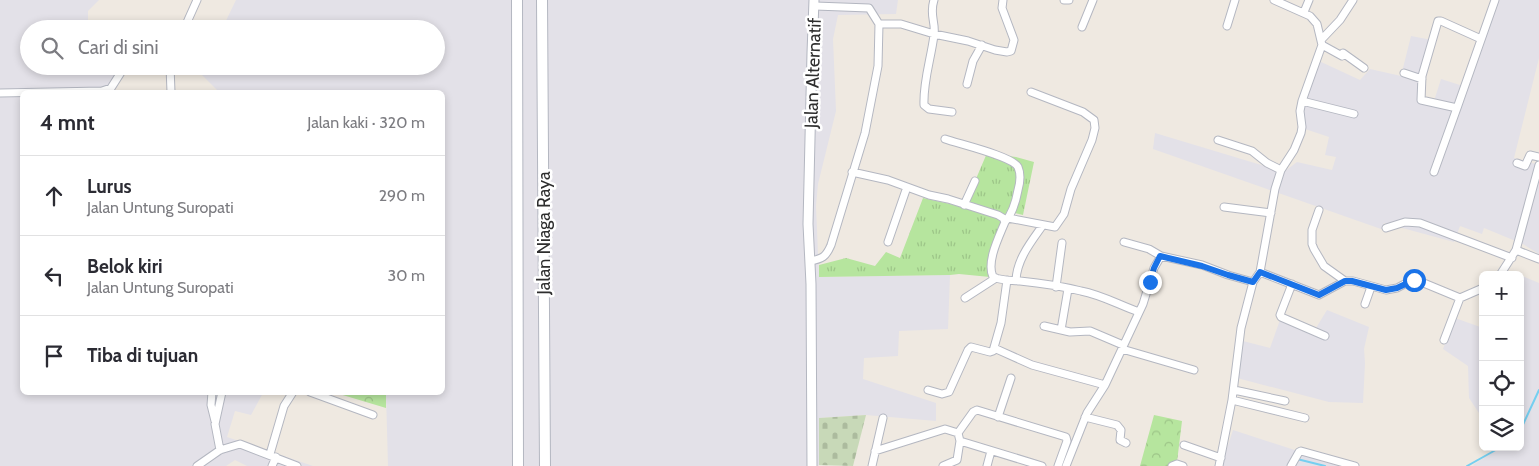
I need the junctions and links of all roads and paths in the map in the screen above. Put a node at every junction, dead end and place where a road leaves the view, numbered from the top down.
1 (198, 0) edge
2 (517, 0) edge
3 (542, 0) edge
4 (934, 0) edge
5 (1004, 0) edge
6 (1064, 0) edge
7 (1070, 0) edge
8 (1093, 0) edge
9 (1235, 0) edge
10 (1274, 0) edge
11 (1309, 0) edge
12 (1352, 0) edge
13 (1495, 0) edge
14 (815, 3) edge
15 (1304, 12) junction
16 (188, 20) edge
17 (879, 24) junction
18 (1227, 26) dead end
19 (1082, 27) dead end
20 (934, 34) junction
21 (1480, 39) junction
22 (1321, 42) junction
23 (982, 45) junction
24 (1364, 68) dead end
25 (1404, 73) dead end
26 (119, 75) edge
27 (170, 75) edge
28 (1422, 80) junction
29 (967, 84) dead end
30 (105, 90) edge
31 (171, 90) edge
32 (1031, 92) dead end
33 (0, 93) edge
34 (20, 93) edge
35 (1302, 101) junction
36 (1457, 108) junction
37 (952, 112) dead end
38 (1354, 114) dead end
39 (945, 139) dead end
40 (1218, 140) dead end
41 (1539, 157) edge
42 (1517, 163) dead end
43 (1539, 165) edge
44 (1281, 170) junction
45 (852, 172) junction
46 (1434, 172) dead end
47 (975, 181) dead end
48 (907, 187) junction
49 (964, 205) junction
50 (1224, 206) dead end
51 (1319, 210) dead end
52 (1271, 213) junction
53 (1006, 220) junction
54 (1043, 225) junction
55 (1386, 228) dead end
56 (888, 242) dead end
57 (1124, 242) dead end
58 (1062, 243) dead end
59 (1516, 250) junction
60 (1160, 256) junction
61 (1512, 258) junction
62 (1539, 259) edge
63 (810, 261) junction
64 (1503, 271) edge
65 (1260, 272) junction
66 (996, 278) junction
67 (1007, 280) junction
68 (1016, 280) junction
69 (1345, 281) junction
70 (1253, 282) junction
71 (1292, 284) junction
72 (1056, 287) junction
73 (1371, 287) junction
74 (1068, 289) junction
75 (1479, 290) edge
76 (965, 298) dead end
77 (1460, 298) junction
78 (1365, 304) dead end
79 (1139, 312) junction
80 (1044, 326) dead end
81 (1061, 330) junction
82 (1325, 336) dead end
83 (1444, 340) dead end
84 (1123, 347) junction
85 (994, 348) junction
86 (1194, 370) dead end
87 (1011, 378) dead end
88 (1105, 385) junction
89 (928, 390) dead end
90 (1234, 390) junction
91 (212, 395) edge
92 (221, 395) edge
93 (291, 395) edge
94 (319, 395) edge
95 (1232, 400) junction
96 (1286, 401) dead end
97 (374, 414) dead end
98 (998, 417) junction
99 (882, 418) dead end
100 (1085, 418) junction
101 (1305, 418) dead end
102 (215, 424) junction
103 (959, 437) junction
104 (1126, 443) dead end
105 (1184, 445) dead end
106 (220, 450) junction
107 (991, 450) junction
108 (875, 451) junction
109 (273, 455) junction
110 (1221, 458) junction
111 (197, 466) edge
112 (272, 466) edge
113 (297, 466) edge
114 (518, 466) edge
115 (545, 466) edge
116 (812, 466) edge
117 (872, 466) edge
118 (943, 466) edge
119 (986, 466) edge
120 (1042, 466) edge
121 (1058, 466) edge
122 (1066, 466) edge
123 (1172, 466) edge
124 (1183, 466) edge
125 (1219, 466) edge
126 (1291, 466) edge
127 (1354, 466) edge

1 - 16 street
2 - 114 main road, Jalan Niaga Raya
3 - 115 main road, Jalan Niaga Raya
4 - 20 street
5 - 23 street
6 - 7 street
8 - 19 street
9 - 18 street
10 - 15 street
11 - 15 street
12 - 22 street
13 - 21 street
14 - 17 street, Jalan Alternatif
14 - 63 street, Jalan Alternatif
15 - 22 street
17 - 20 street
17 - 45 street
20 - 23 street
20 - 37 street
21 - 28 street
21 - 36 street
22 - 24 street
22 - 35 street
23 - 29 street
25 - 28 street
26 - 30 street
27 - 31 street
28 - 36 street
32 - 54 street
33 - 34 street
35 - 38 street
35 - 44 street
36 - 46 street
39 - 53 street
40 - 44 street
41 - 42 street
43 - 59 street
44 - 52 street
45 - 48 street
45 - 63 street
47 - 49 street
48 - 49 street
48 - 56 street
49 - 53 street
50 - 52 street
51 - 69 street
52 - 65 street
53 - 54 street
53 - 66 street
54 - 68 street
55 - 61 street
57 - 60 street
58 - 72 street
59 - 61 street
59 - 62 street
60 - 70 street
60 - 79 street
61 - 64 street
63 - 116 street, Jalan Alternatif
65 - 70 street
65 - 71 street
66 - 67 street
66 - 76 street
67 - 68 street
67 - 85 street
68 - 72 street
69 - 71 street
69 - 73 street
70 - 90 street
71 - 82 street
72 - 74 street
73 - 77 street
73 - 78 street
74 - 79 street
74 - 81 street
75 - 77 street
77 - 83 street
79 - 84 street
80 - 81 street
81 - 84 street
84 - 86 street
84 - 88 street
85 - 88 street
85 - 89 street
87 - 98 street
88 - 100 street
90 - 95 street
90 - 96 street
91 - 102 street
92 - 102 street
93 - 109 street
94 - 97 street
95 - 101 street
95 - 110 street
98 - 103 street
98 - 121 street
99 - 108 street
100 - 104 street
100 - 122 street
102 - 106 street
103 - 107 street
103 - 108 street
103 - 118 street
105 - 110 street
106 - 109 street
106 - 111 street
107 - 119 street
107 - 120 street
108 - 117 street
109 - 112 street
109 - 113 street
110 - 125 street
123 - 124 street
126 - 127 street

